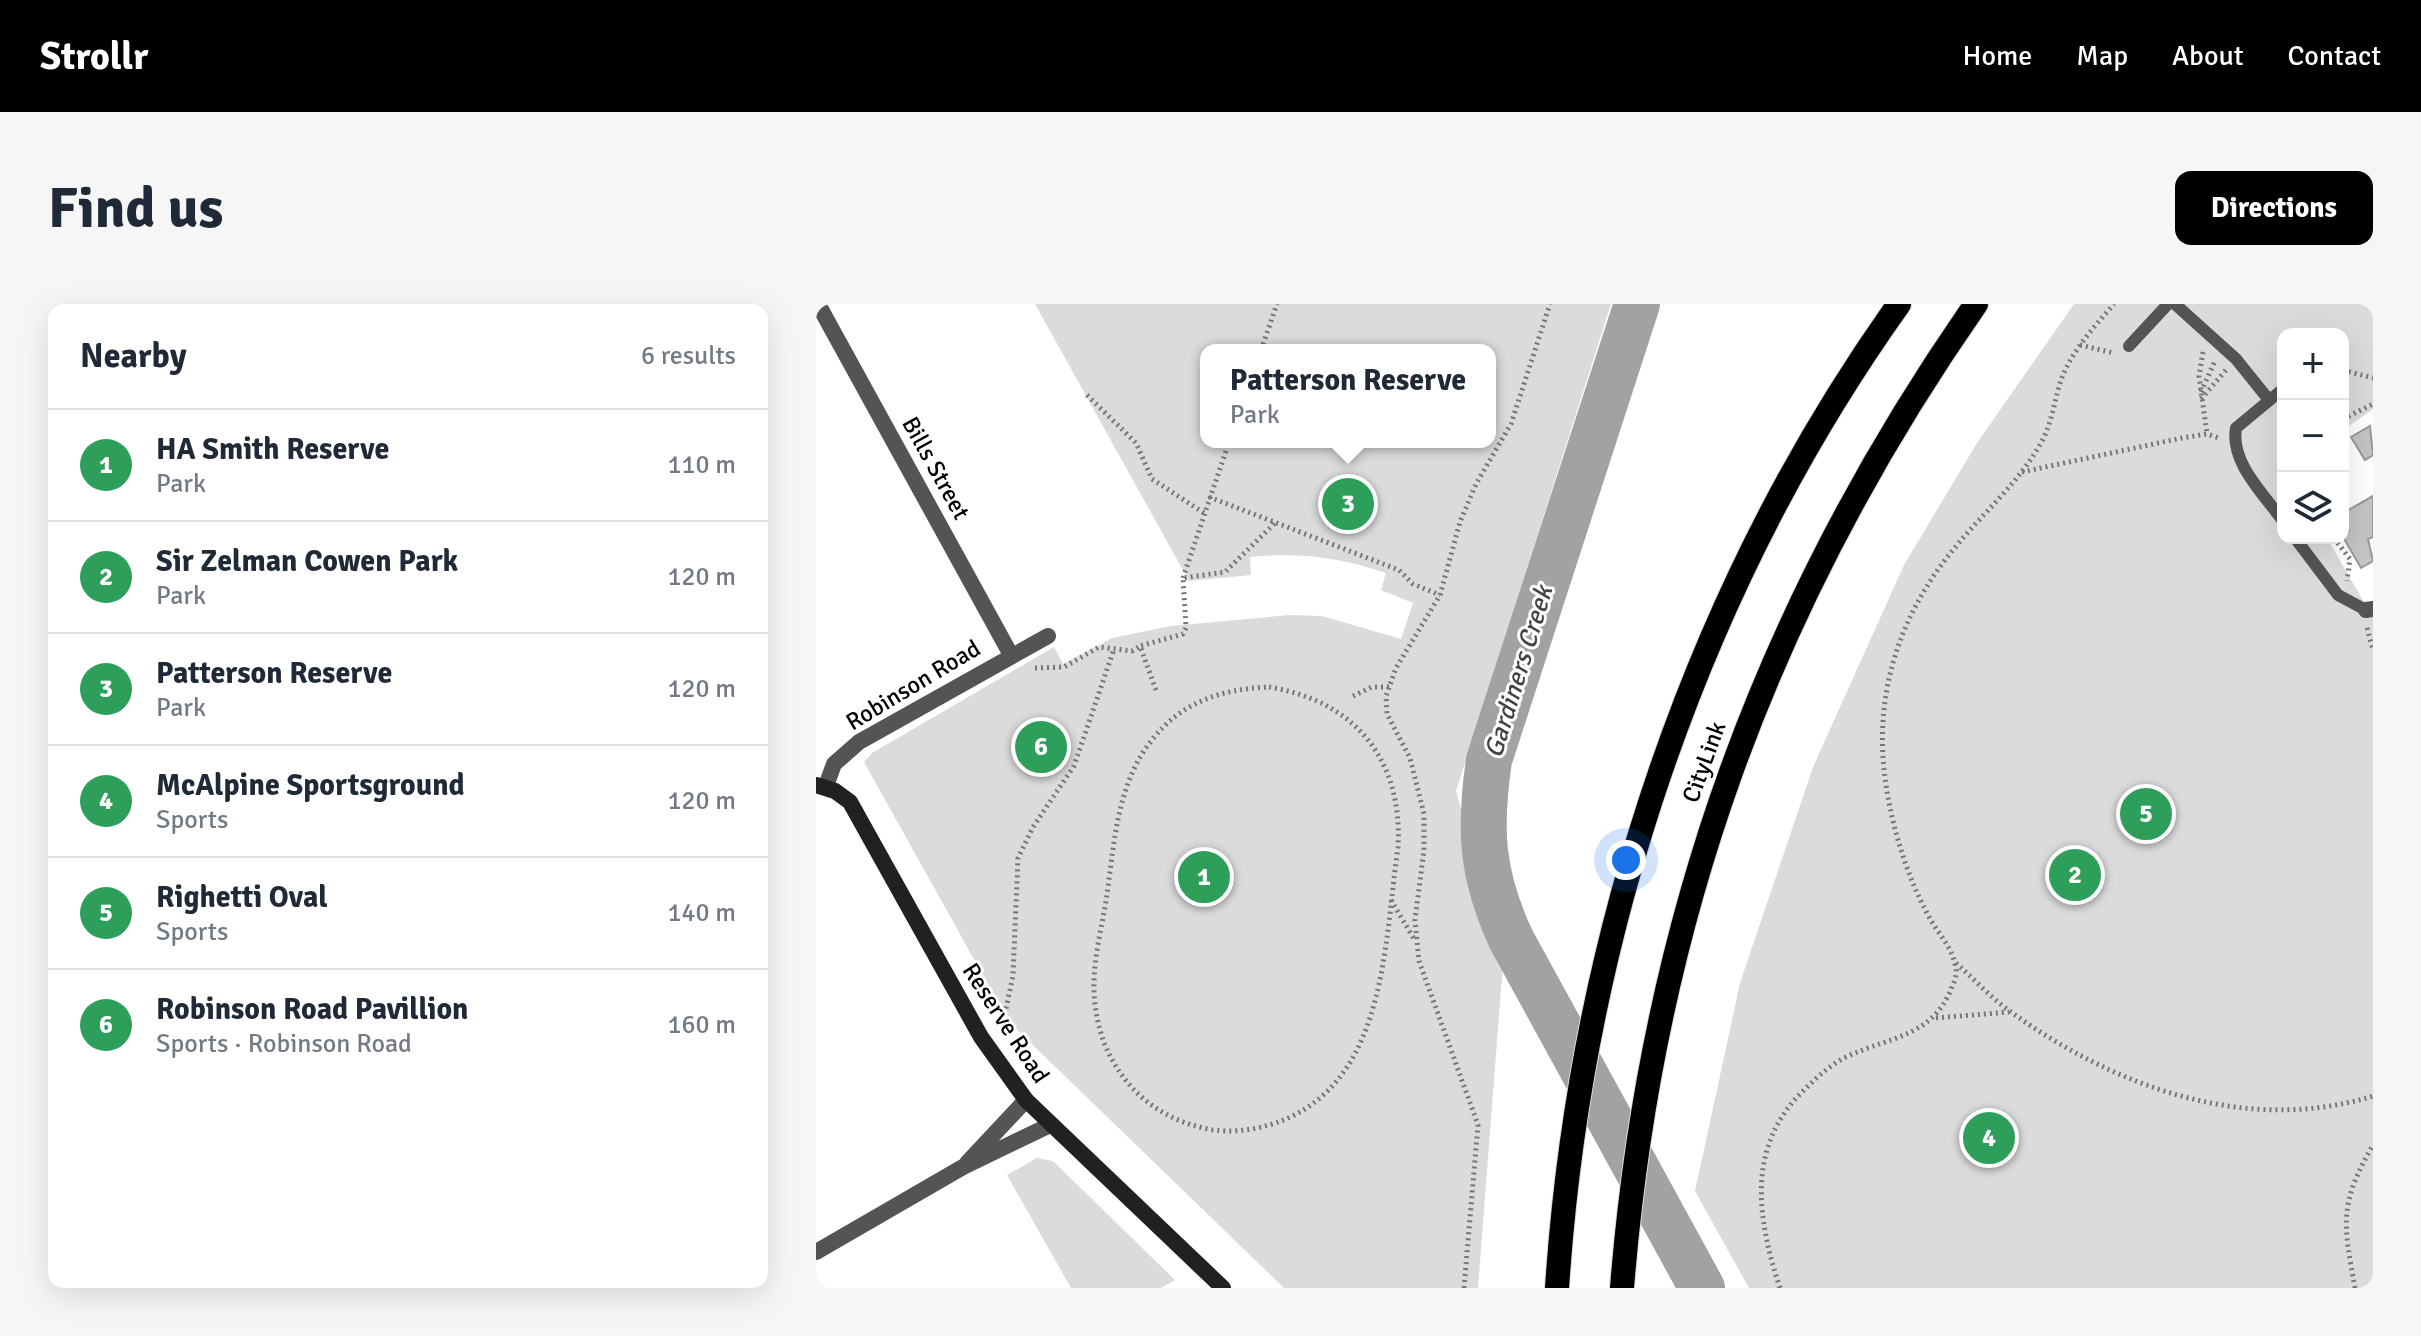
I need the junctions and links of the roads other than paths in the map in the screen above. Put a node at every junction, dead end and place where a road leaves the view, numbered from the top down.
1 (818, 304) edge
2 (1899, 304) edge
3 (1976, 304) edge
4 (2168, 304) edge
5 (2175, 304) edge
6 (2125, 349) road end
7 (2277, 394) edge
8 (2269, 400) junction
9 (2277, 512) edge
10 (2300, 544) edge
11 (2368, 613) edge
12 (1048, 636) dead end
13 (1014, 654) junction
14 (821, 786) edge
15 (1026, 1100) junction
16 (1050, 1125) junction
17 (963, 1167) junction
18 (816, 1252) edge
19 (1223, 1288) edge
20 (1557, 1288) edge
21 (1622, 1288) edge

1 - 13 street, Bills Street
2 - 20 highway, CityLink
3 - 21 highway, CityLink
4 - 6 lane
5 - 8 lane
7 - 8 lane
8 - 9 lane
10 - 11 lane
12 - 13 street, Robinson Road
13 - 14 street, Robinson Road
14 - 15 street, Reserve Road
15 - 16 street, Reserve Road
15 - 17 street
16 - 17 street
16 - 19 street, Reserve Road
17 - 18 street

